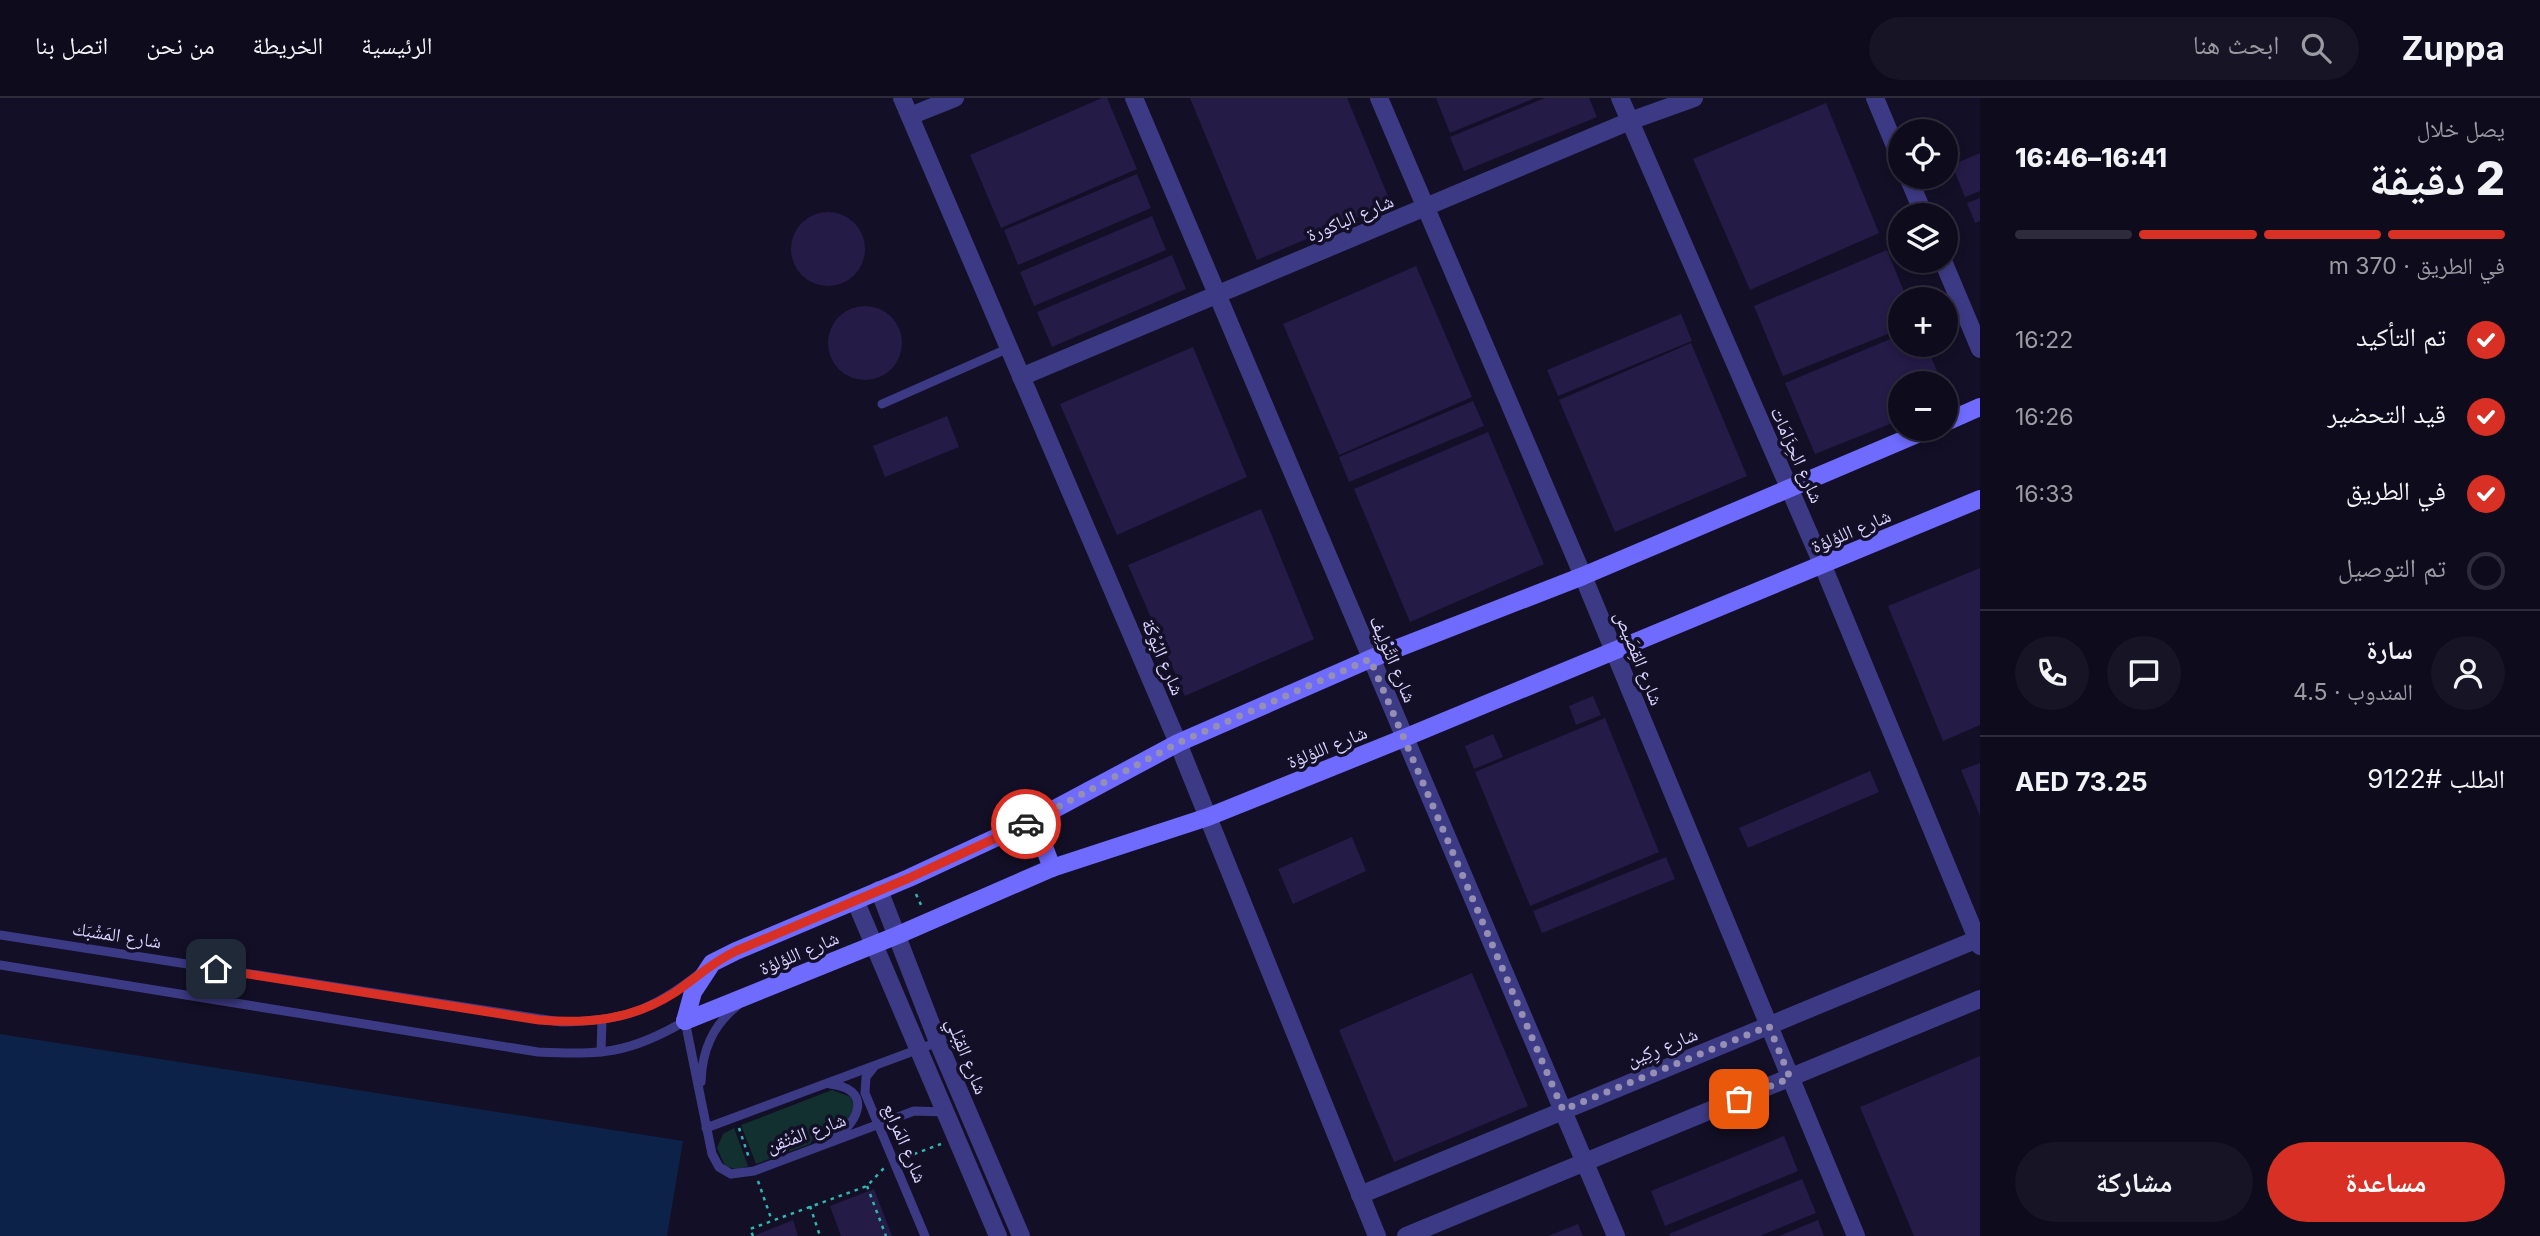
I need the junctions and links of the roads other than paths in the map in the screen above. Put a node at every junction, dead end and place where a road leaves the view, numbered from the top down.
1 (902, 98) edge
2 (955, 98) edge
3 (1134, 98) edge
4 (1379, 98) edge
5 (1620, 98) edge
6 (1694, 98) edge
7 (1875, 98) edge
8 (910, 117) junction
9 (1630, 121) junction
10 (1888, 129) edge
11 (1425, 209) junction
12 (1948, 273) edge
13 (1218, 296) junction
14 (1009, 348) junction
15 (1980, 349) edge
16 (1021, 377) junction
17 (882, 404) dead end
18 (1980, 407) edge
19 (1958, 417) edge
20 (1900, 441) edge
21 (1788, 487) junction
22 (1980, 499) edge
23 (1823, 566) junction
24 (1583, 576) junction
25 (1614, 653) junction
26 (1370, 659) junction
27 (1404, 738) junction
28 (1178, 743) junction
29 (1208, 817) junction
30 (1034, 820) junction
31 (1052, 868) junction
32 (879, 890) junction
33 (855, 900) junction
34 (0, 935) edge
35 (898, 935) junction
36 (1979, 941) edge
37 (874, 945) junction
38 (712, 963) junction
39 (0, 965) edge
40 (750, 996) junction
41 (1980, 999) edge
42 (602, 1020) junction
43 (685, 1021) junction
44 (1769, 1026) junction
45 (938, 1042) junction
46 (919, 1048) junction
47 (601, 1052) junction
48 (876, 1065) junction
49 (1790, 1078) junction
50 (830, 1084) junction
51 (701, 1098) junction
52 (1563, 1110) junction
53 (946, 1112) junction
54 (879, 1124) junction
55 (706, 1128) junction
56 (822, 1146) junction
57 (1585, 1162) junction
58 (1360, 1195) junction
59 (925, 1236) edge
60 (998, 1236) edge
61 (1021, 1236) edge
62 (1377, 1236) edge
63 (1406, 1236) edge
64 (1616, 1236) edge
65 (1856, 1236) edge

1 - 8 street, شارع البُوْكَة
2 - 8 street
3 - 13 street, شارع التَّوْلِيف
4 - 11 street, شارع القِصَيص
5 - 9 street, شارع الحِزَامَات
6 - 9 street, شارع الباكورة
7 - 10 street
8 - 14 street, شارع البُوْكَة
9 - 11 street, شارع الباكورة
9 - 21 street, شارع الحِزَامَات
11 - 13 street, شارع الباكورة
11 - 24 street, شارع القِصَيص
12 - 15 street
13 - 16 street, شارع الباكورة
13 - 26 street, شارع التَّوْلِيف
14 - 16 street, شارع البُوْكَة
14 - 17 lane
16 - 28 street, شارع البُوْكَة
18 - 19 street
20 - 21 street, شارع اللؤلؤة
21 - 23 street, شارع الحِزَامَات
21 - 24 street, شارع اللؤلؤة
22 - 23 street, شارع اللؤلؤة
23 - 25 street, شارع اللؤلؤة
23 - 36 street, شارع الحِزَامَات
24 - 25 street, شارع القِصَيص
24 - 26 street, شارع اللؤلؤة
25 - 27 street, شارع اللؤلؤة
25 - 44 street, شارع القِصَيص
26 - 27 street, شارع التَّوْلِيف
26 - 28 street, شارع اللؤلؤة
27 - 29 street, شارع اللؤلؤة
27 - 52 street, شارع التَّوْلِيف
28 - 29 street, شارع البُوْكَة
28 - 30 street, شارع اللؤلؤة
29 - 31 street, شارع اللؤلؤة
29 - 58 street, شارع البُوْكَة
30 - 31 street
30 - 32 street, شارع اللؤلؤة
31 - 35 street, شارع اللؤلؤة
32 - 33 street, شارع اللؤلؤة
32 - 35 street, شارع القِبْلي
33 - 37 street
33 - 38 street, شارع اللؤلؤة
34 - 42 lane, شارع المَشْبَك
35 - 37 street, شارع اللؤلؤة
35 - 45 street, شارع القِبْلي
36 - 44 street, شارع رِكِين
37 - 40 street, شارع اللؤلؤة
37 - 46 street
38 - 42 lane, شارع المَشْبَك
38 - 43 street
39 - 47 lane
40 - 43 street, شارع اللؤلؤة
40 - 51 lane
41 - 49 street
42 - 47 lane
43 - 47 lane
43 - 51 lane, شارع المُتْقِن
44 - 49 street, شارع القِصَيص
44 - 52 street, شارع رِكِين
45 - 46 lane, شارع المُتْقِن
45 - 61 street, شارع القِبْلي
46 - 48 lane, شارع المُتْقِن
46 - 53 street
48 - 50 lane, شارع المُتْقِن
48 - 54 lane, شارع المَرابع
49 - 57 street
49 - 65 street, شارع القِصَيص
50 - 55 lane, شارع المُتْقِن
50 - 56 lane
51 - 55 lane, شارع المُتْقِن
52 - 57 street, شارع التَّوْلِيف
52 - 58 street, شارع رِكِين
53 - 54 lane, شارع المُتْقِن
53 - 60 street
54 - 56 lane, شارع المُتْقِن
54 - 59 lane, شارع المَرابع
55 - 56 lane, شارع المُتْقِن
57 - 63 street
57 - 64 street, شارع التَّوْلِيف
58 - 62 street, شارع البُوْكَة

